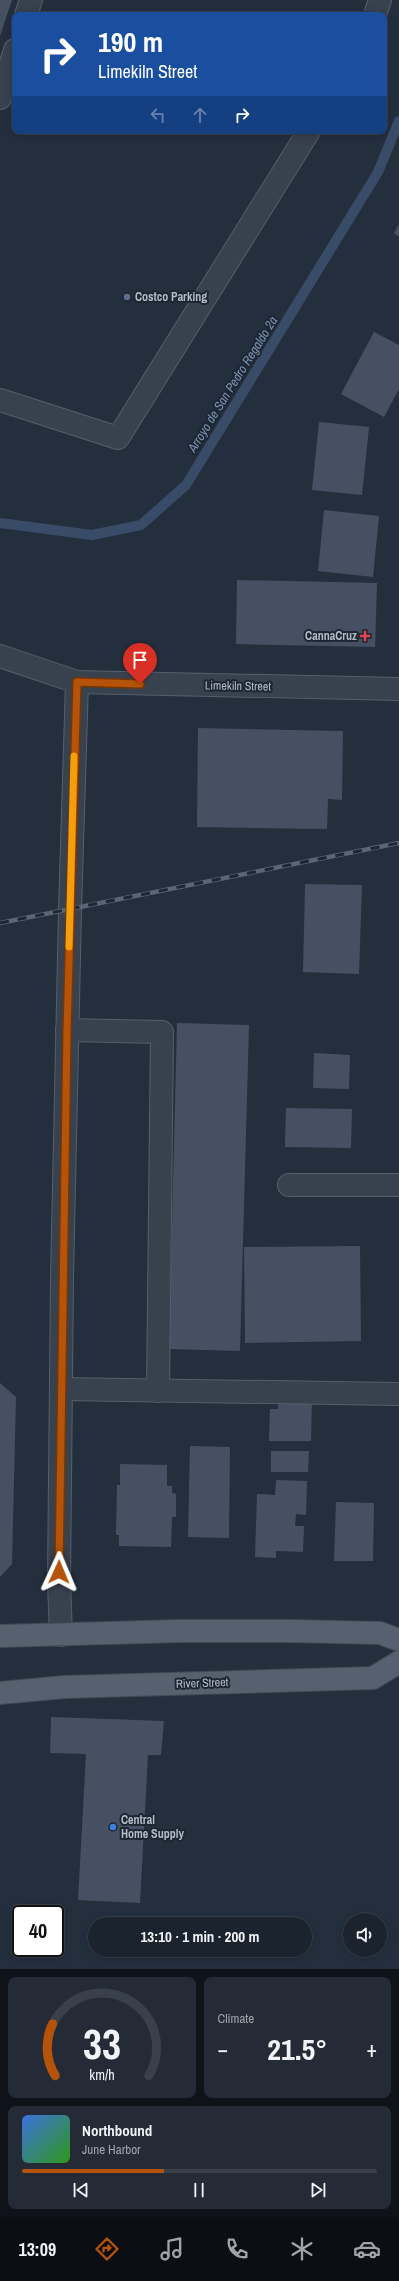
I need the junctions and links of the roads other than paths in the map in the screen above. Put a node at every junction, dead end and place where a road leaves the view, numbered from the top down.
1 (31, 0) edge
2 (380, 0) edge
3 (27, 12) edge
4 (376, 12) edge
5 (12, 60) edge
6 (0, 98) edge
7 (307, 134) edge
8 (0, 400) edge
9 (0, 656) edge
10 (77, 682) junction
11 (399, 689) edge
12 (67, 1030) junction
13 (289, 1185) dead end
14 (399, 1185) edge
15 (61, 1389) junction
16 (158, 1391) junction
17 (399, 1394) edge
18 (61, 1635) junction
19 (0, 1636) edge
20 (399, 1640) edge
21 (399, 1662) edge
22 (0, 1693) edge

1 - 3 street
2 - 4 street
5 - 6 street
7 - 8 street
9 - 10 street, Limekiln Street
10 - 11 street, Limekiln Street
10 - 12 street
12 - 15 street
12 - 16 street
13 - 14 street
15 - 16 street
15 - 18 street
16 - 17 street
18 - 19 main road
18 - 20 main road
21 - 22 main road, River Street

